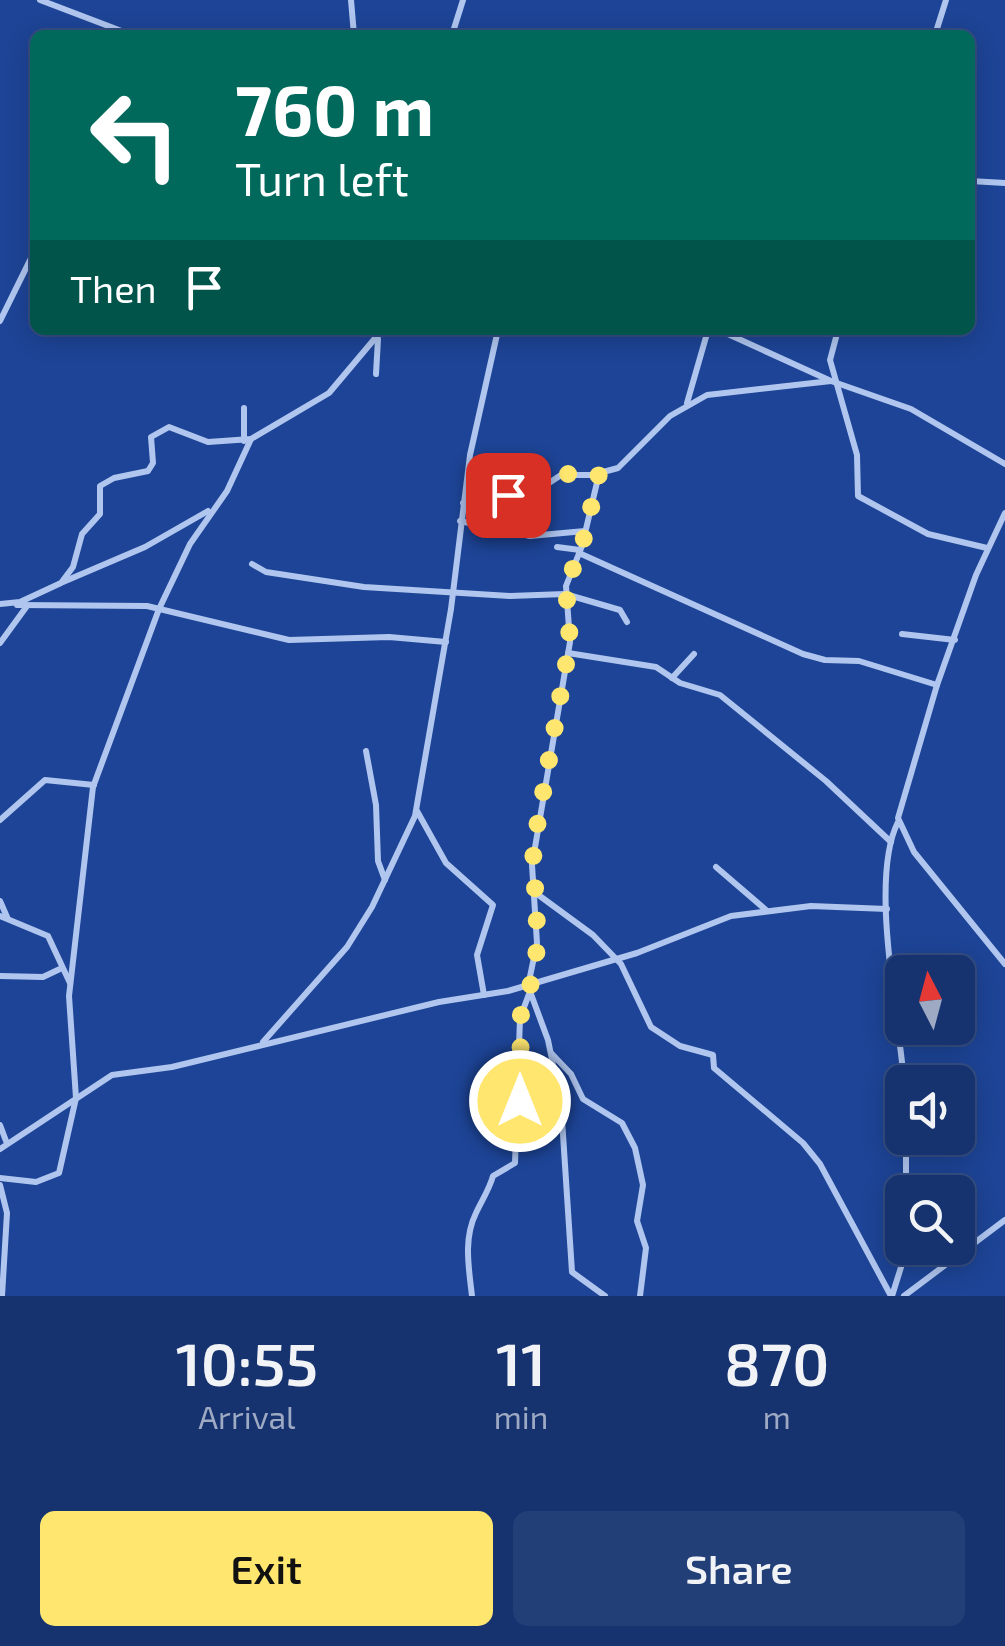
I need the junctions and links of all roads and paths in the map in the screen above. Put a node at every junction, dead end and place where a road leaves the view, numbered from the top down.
1 (40, 0) edge
2 (351, 0) edge
3 (463, 0) edge
4 (946, 0) edge
5 (119, 30) edge
6 (354, 30) edge
7 (454, 30) edge
8 (936, 30) edge
9 (975, 182) edge
10 (1005, 183) edge
11 (30, 260) edge
12 (0, 321) edge
13 (379, 335) edge
14 (380, 335) edge
15 (497, 335) edge
16 (707, 335) edge
17 (730, 335) edge
18 (836, 335) edge
19 (376, 374) dead end
20 (832, 382) junction
21 (687, 404) junction
22 (244, 408) dead end
23 (247, 440) junction
24 (1005, 464) edge
25 (599, 474) junction
26 (463, 503) junction
27 (210, 511) junction
28 (1005, 513) edge
29 (460, 521) junction
30 (585, 531) junction
31 (557, 548) dead end
32 (987, 548) junction
33 (580, 552) junction
34 (252, 564) dead end
35 (61, 584) junction
36 (453, 590) junction
37 (565, 594) junction
38 (0, 604) edge
39 (28, 605) junction
40 (159, 609) junction
41 (627, 622) dead end
42 (902, 634) dead end
43 (954, 640) junction
44 (446, 642) junction
45 (0, 643) edge
46 (568, 653) junction
47 (694, 654) dead end
48 (672, 678) junction
49 (937, 685) junction
50 (366, 751) dead end
51 (94, 785) junction
52 (417, 811) junction
53 (898, 818) junction
54 (0, 820) edge
55 (891, 842) junction
56 (716, 867) dead end
57 (385, 880) junction
58 (532, 890) junction
59 (0, 901) edge
60 (887, 908) junction
61 (767, 910) junction
62 (4, 916) edge
63 (616, 960) junction
64 (1005, 964) edge
65 (62, 968) junction
66 (0, 976) edge
67 (71, 984) junction
68 (529, 990) junction
69 (484, 994) junction
70 (260, 1045) junction
71 (551, 1053) junction
72 (902, 1065) edge
73 (76, 1098) junction
74 (0, 1125) edge
75 (2, 1146) edge
76 (0, 1182) edge
77 (1005, 1220) edge
78 (902, 1265) edge
79 (1, 1274) edge
80 (2, 1296) edge
81 (472, 1296) edge
82 (605, 1296) edge
83 (640, 1296) edge
84 (892, 1296) edge
85 (904, 1296) edge

1 - 5 street
2 - 6 street
3 - 7 street
4 - 8 street
9 - 10 street
11 - 12 street
13 - 23 street
14 - 19 street
15 - 26 street
16 - 21 street
17 - 20 street
18 - 20 street
20 - 21 street
20 - 24 street
20 - 32 street
21 - 25 street
22 - 23 street
23 - 27 street
23 - 35 street
25 - 26 street
25 - 30 street
26 - 29 street
27 - 35 street
27 - 40 street
28 - 32 street
29 - 30 street
29 - 36 street
30 - 33 street
31 - 33 street
32 - 43 street
33 - 37 street
33 - 49 street
34 - 36 street
35 - 38 street
36 - 37 street
36 - 44 street
37 - 41 street
37 - 46 street
38 - 39 street
39 - 40 street
39 - 45 street
40 - 44 street
40 - 51 street
42 - 43 street
43 - 49 street
44 - 52 street
46 - 48 street
46 - 58 street
47 - 48 street
48 - 55 street
49 - 53 street
50 - 57 street
51 - 54 street
51 - 67 street
52 - 57 street
52 - 69 street
53 - 55 street
53 - 64 street
55 - 60 street
56 - 61 street
57 - 70 street
58 - 63 street
58 - 68 street
59 - 62 street
60 - 61 street
60 - 72 street
61 - 63 street
62 - 65 street
63 - 68 street
63 - 84 street
65 - 66 street
65 - 67 street
67 - 73 street
68 - 69 street
68 - 71 street
68 - 81 street
69 - 70 street
70 - 73 street
71 - 82 street
71 - 83 street
73 - 75 street
73 - 76 street
74 - 75 street
76 - 79 street
77 - 85 street
78 - 84 street
79 - 80 street

